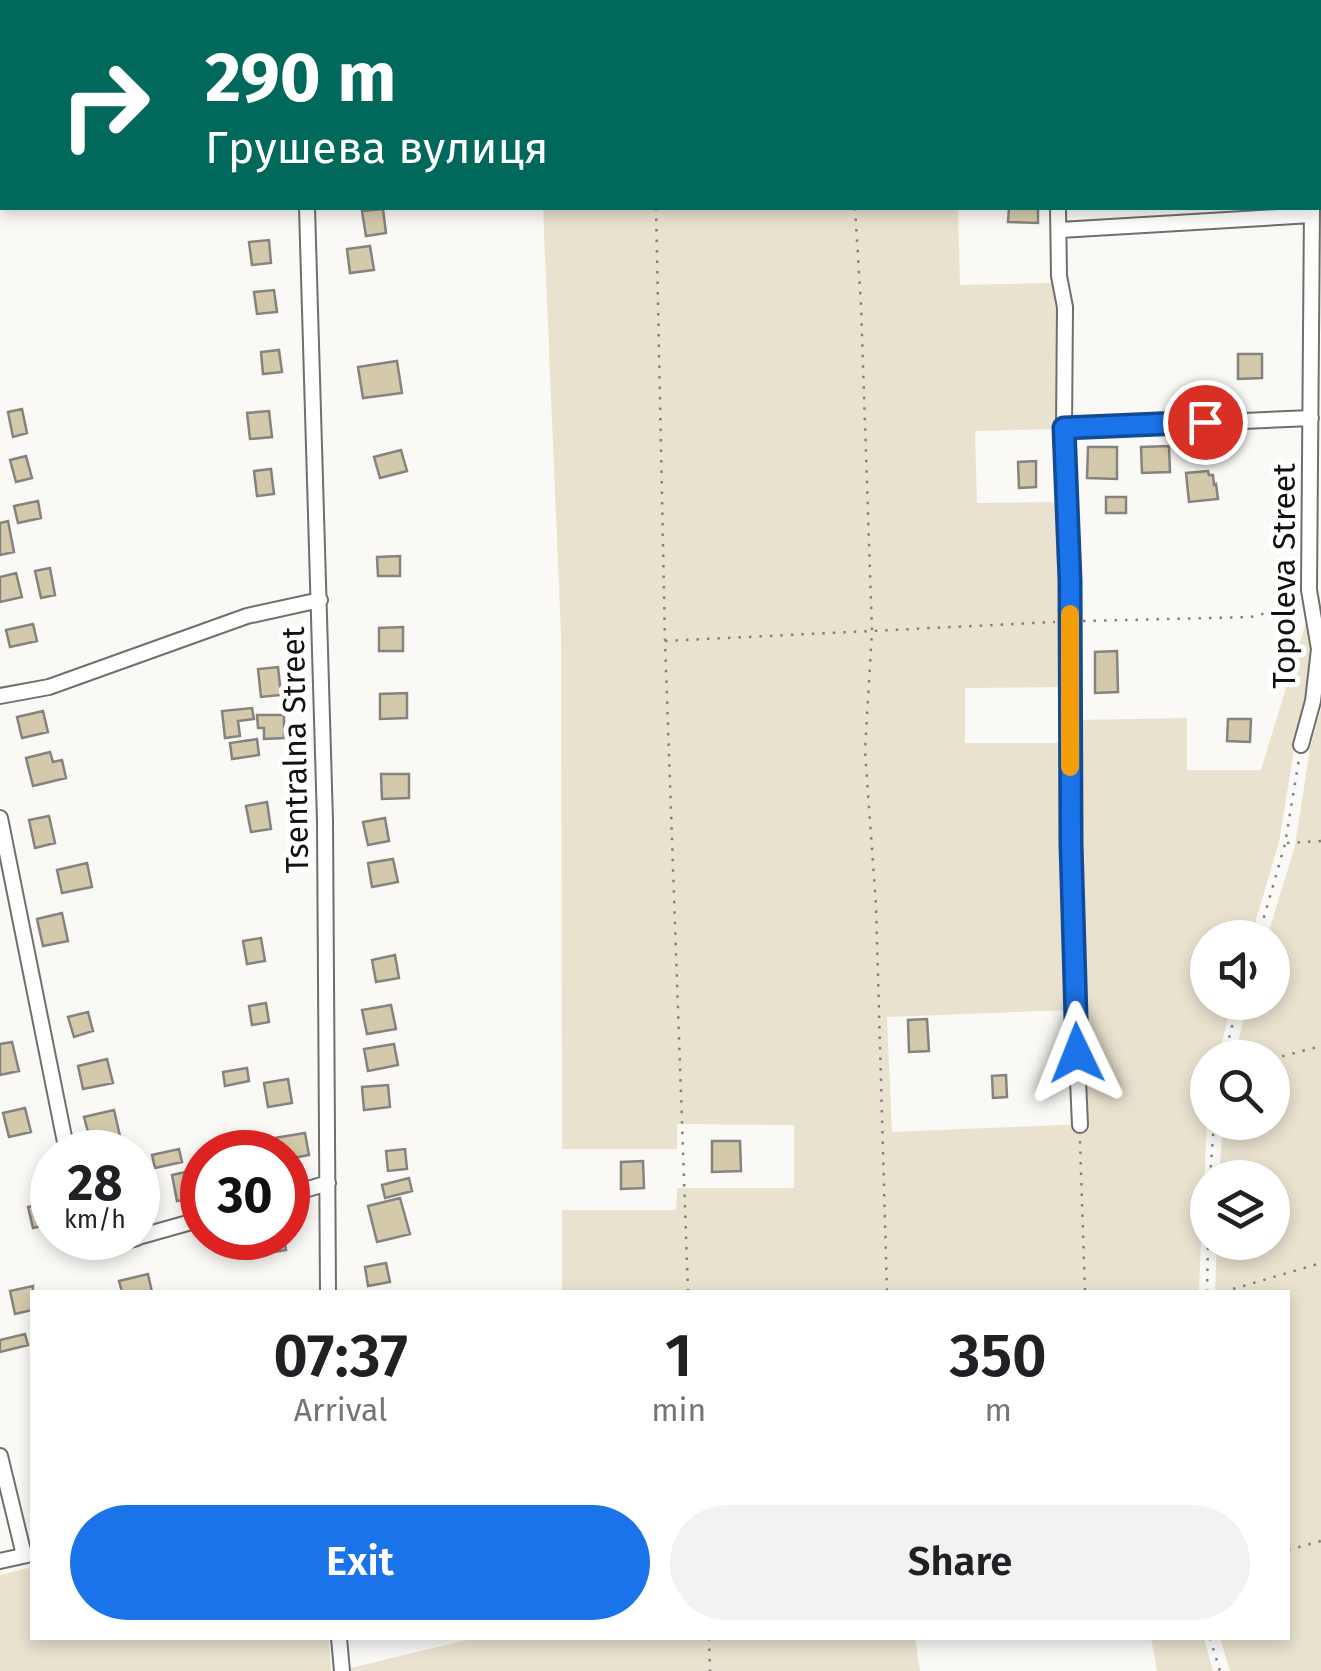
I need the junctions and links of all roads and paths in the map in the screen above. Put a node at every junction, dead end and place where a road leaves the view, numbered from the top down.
1 (306, 210) edge
2 (656, 210) edge
3 (856, 210) edge
4 (1058, 210) edge
5 (1312, 211) edge
6 (1060, 230) junction
7 (1311, 418) junction
8 (1064, 428) junction
9 (1309, 590) junction
10 (320, 600) junction
11 (1070, 622) junction
12 (872, 631) junction
13 (665, 640) junction
14 (0, 696) edge
15 (1301, 746) joint
16 (0, 818) edge
17 (1321, 841) edge
18 (1285, 844) junction
19 (1263, 920) edge
20 (1321, 1046) edge
21 (1290, 1055) edge
22 (1080, 1125) joint
23 (63, 1130) edge
24 (328, 1183) junction
25 (310, 1188) edge
26 (1208, 1260) edge
27 (1321, 1264) edge
28 (328, 1290) edge
29 (688, 1290) edge
30 (887, 1290) edge
31 (1085, 1290) edge
32 (1207, 1290) edge
33 (1230, 1290) edge
34 (0, 1456) edge
35 (1321, 1541) edge
36 (1290, 1549) edge
37 (28, 1555) edge
38 (0, 1561) edge
39 (340, 1640) edge
40 (709, 1640) edge
41 (1211, 1640) edge
42 (342, 1671) edge
43 (710, 1671) edge
44 (1220, 1671) edge

1 - 10 street, Tsentralna Street
2 - 13 path
3 - 12 path
4 - 6 street
5 - 6 street
5 - 7 street, Topoleva Street
6 - 8 street
7 - 8 street
7 - 9 street, Topoleva Street
8 - 11 street
9 - 11 path
9 - 15 street, Topoleva Street
10 - 14 street
10 - 24 street, Tsentralna Street
11 - 12 path
11 - 22 street
12 - 13 path
12 - 30 path
13 - 29 path
15 - 18 path
16 - 23 street
17 - 18 path
18 - 19 path
20 - 21 path
22 - 31 path
24 - 25 street
24 - 28 street, Tsentralna Street
26 - 32 path
27 - 33 path
34 - 37 street
35 - 36 path
37 - 38 street
39 - 42 street
40 - 43 path
41 - 44 path

